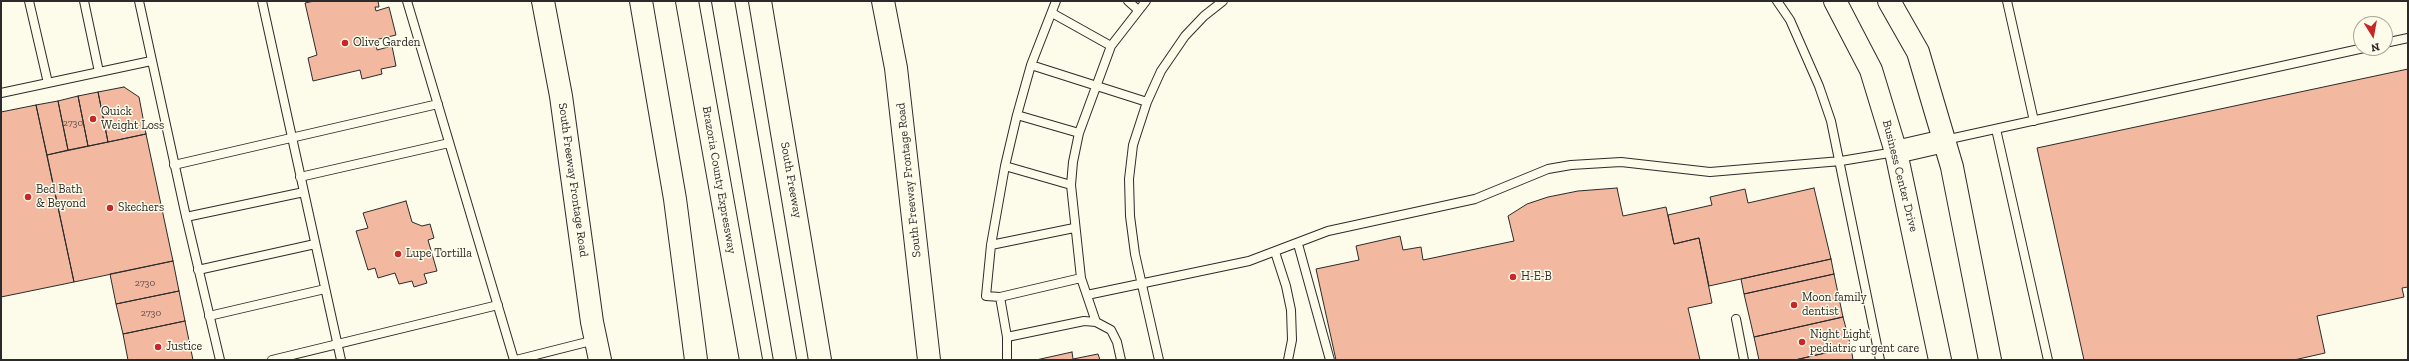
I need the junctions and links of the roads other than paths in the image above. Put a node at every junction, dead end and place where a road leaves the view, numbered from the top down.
1 (29, 1) edge
2 (84, 1) edge
3 (139, 1) edge
4 (262, 1) edge
5 (407, 1) edge
6 (543, 1) edge
7 (641, 1) edge
8 (687, 1) edge
9 (723, 1) edge
10 (760, 1) edge
11 (883, 1) edge
12 (1056, 1) edge
13 (1128, 1) edge
14 (1146, 1) edge
15 (1223, 1) edge
16 (1777, 1) edge
17 (1835, 1) edge
18 (1889, 1) edge
19 (2007, 1) edge
20 (1138, 9) junction
21 (1052, 13) junction
22 (2408, 38) edge
23 (2393, 41) edge
24 (1111, 46) junction
25 (2353, 50) edge
26 (151, 60) junction
27 (1031, 65) junction
28 (99, 72) junction
29 (48, 83) junction
30 (1095, 86) junction
31 (1, 93) edge
32 (1147, 102) junction
33 (438, 104) junction
34 (1017, 115) junction
35 (2034, 121) junction
36 (1996, 129) junction
37 (1079, 133) junction
38 (292, 136) junction
39 (1944, 140) junction
40 (449, 143) junction
41 (1896, 152) junction
42 (1841, 161) junction
43 (174, 165) junction
44 (1005, 166) junction
45 (300, 177) junction
46 (1071, 185) junction
47 (304, 192) junction
48 (186, 217) junction
49 (1074, 228) junction
50 (315, 244) junction
51 (1298, 244) junction
52 (991, 245) junction
53 (1275, 252) junction
54 (198, 270) junction
55 (1081, 278) junction
56 (1142, 284) junction
57 (325, 289) junction
58 (1087, 295) junction
59 (1000, 297) junction
60 (498, 305) junction
61 (209, 316) junction
62 (1736, 318) dead end
63 (1096, 322) junction
64 (1006, 337) junction
65 (337, 344) junction
66 (598, 350) edge
67 (220, 360) edge
68 (272, 360) edge
69 (341, 360) edge
70 (515, 360) edge
71 (696, 360) edge
72 (751, 360) edge
73 (785, 360) edge
74 (820, 360) edge
75 (928, 360) edge
76 (1007, 360) edge
77 (1121, 360) edge
78 (1160, 360) edge
79 (1288, 360) edge
80 (1330, 360) edge
81 (1744, 360) edge
82 (1880, 360) edge
83 (1940, 360) edge
84 (1990, 360) edge
85 (2048, 360) edge

1 - 29 lane
2 - 28 lane
3 - 26 lane
4 - 38 lane
5 - 33 lane
6 - 66 main road, South Freeway Frontage Road
7 - 71 main road
8 - 72 main road, Brazoria County Expressway
9 - 73 main road
10 - 74 main road, South Freeway
11 - 75 main road, South Freeway Frontage Road
12 - 21 lane
13 - 20 lane
14 - 20 lane
15 - 32 lane
16 - 42 lane
17 - 41 main road, Business Center Drive
18 - 39 main road
19 - 35 lane
20 - 24 lane
21 - 24 lane
21 - 27 lane
22 - 23 lane
24 - 30 lane
25 - 35 lane
26 - 28 lane
26 - 43 lane
27 - 30 lane
27 - 34 lane
28 - 29 lane
29 - 31 lane
30 - 32 lane
30 - 37 lane
32 - 56 lane
33 - 38 lane
33 - 40 lane
34 - 37 lane
34 - 44 lane
35 - 36 lane
36 - 39 lane
36 - 85 lane
37 - 46 lane
38 - 43 lane
38 - 45 lane
39 - 41 main road
39 - 84 main road
40 - 45 lane
40 - 60 lane
41 - 42 lane
41 - 83 main road, Business Center Drive
42 - 51 lane
42 - 82 lane
43 - 48 lane
44 - 46 lane
44 - 52 lane
45 - 47 lane
46 - 49 lane
47 - 48 lane
47 - 50 lane
48 - 54 lane
49 - 52 lane
49 - 55 lane
50 - 54 lane
50 - 57 lane
51 - 53 lane
51 - 80 lane
52 - 59 lane
53 - 56 lane
53 - 79 lane
54 - 61 lane
55 - 58 lane
55 - 59 lane
56 - 58 lane
56 - 78 lane
57 - 61 lane
57 - 65 lane
58 - 63 lane
59 - 64 lane
60 - 65 lane
60 - 70 lane
61 - 67 lane
62 - 81 lane
63 - 64 lane
63 - 77 lane
64 - 76 lane
65 - 68 lane
65 - 69 lane
66 - 70 lane

